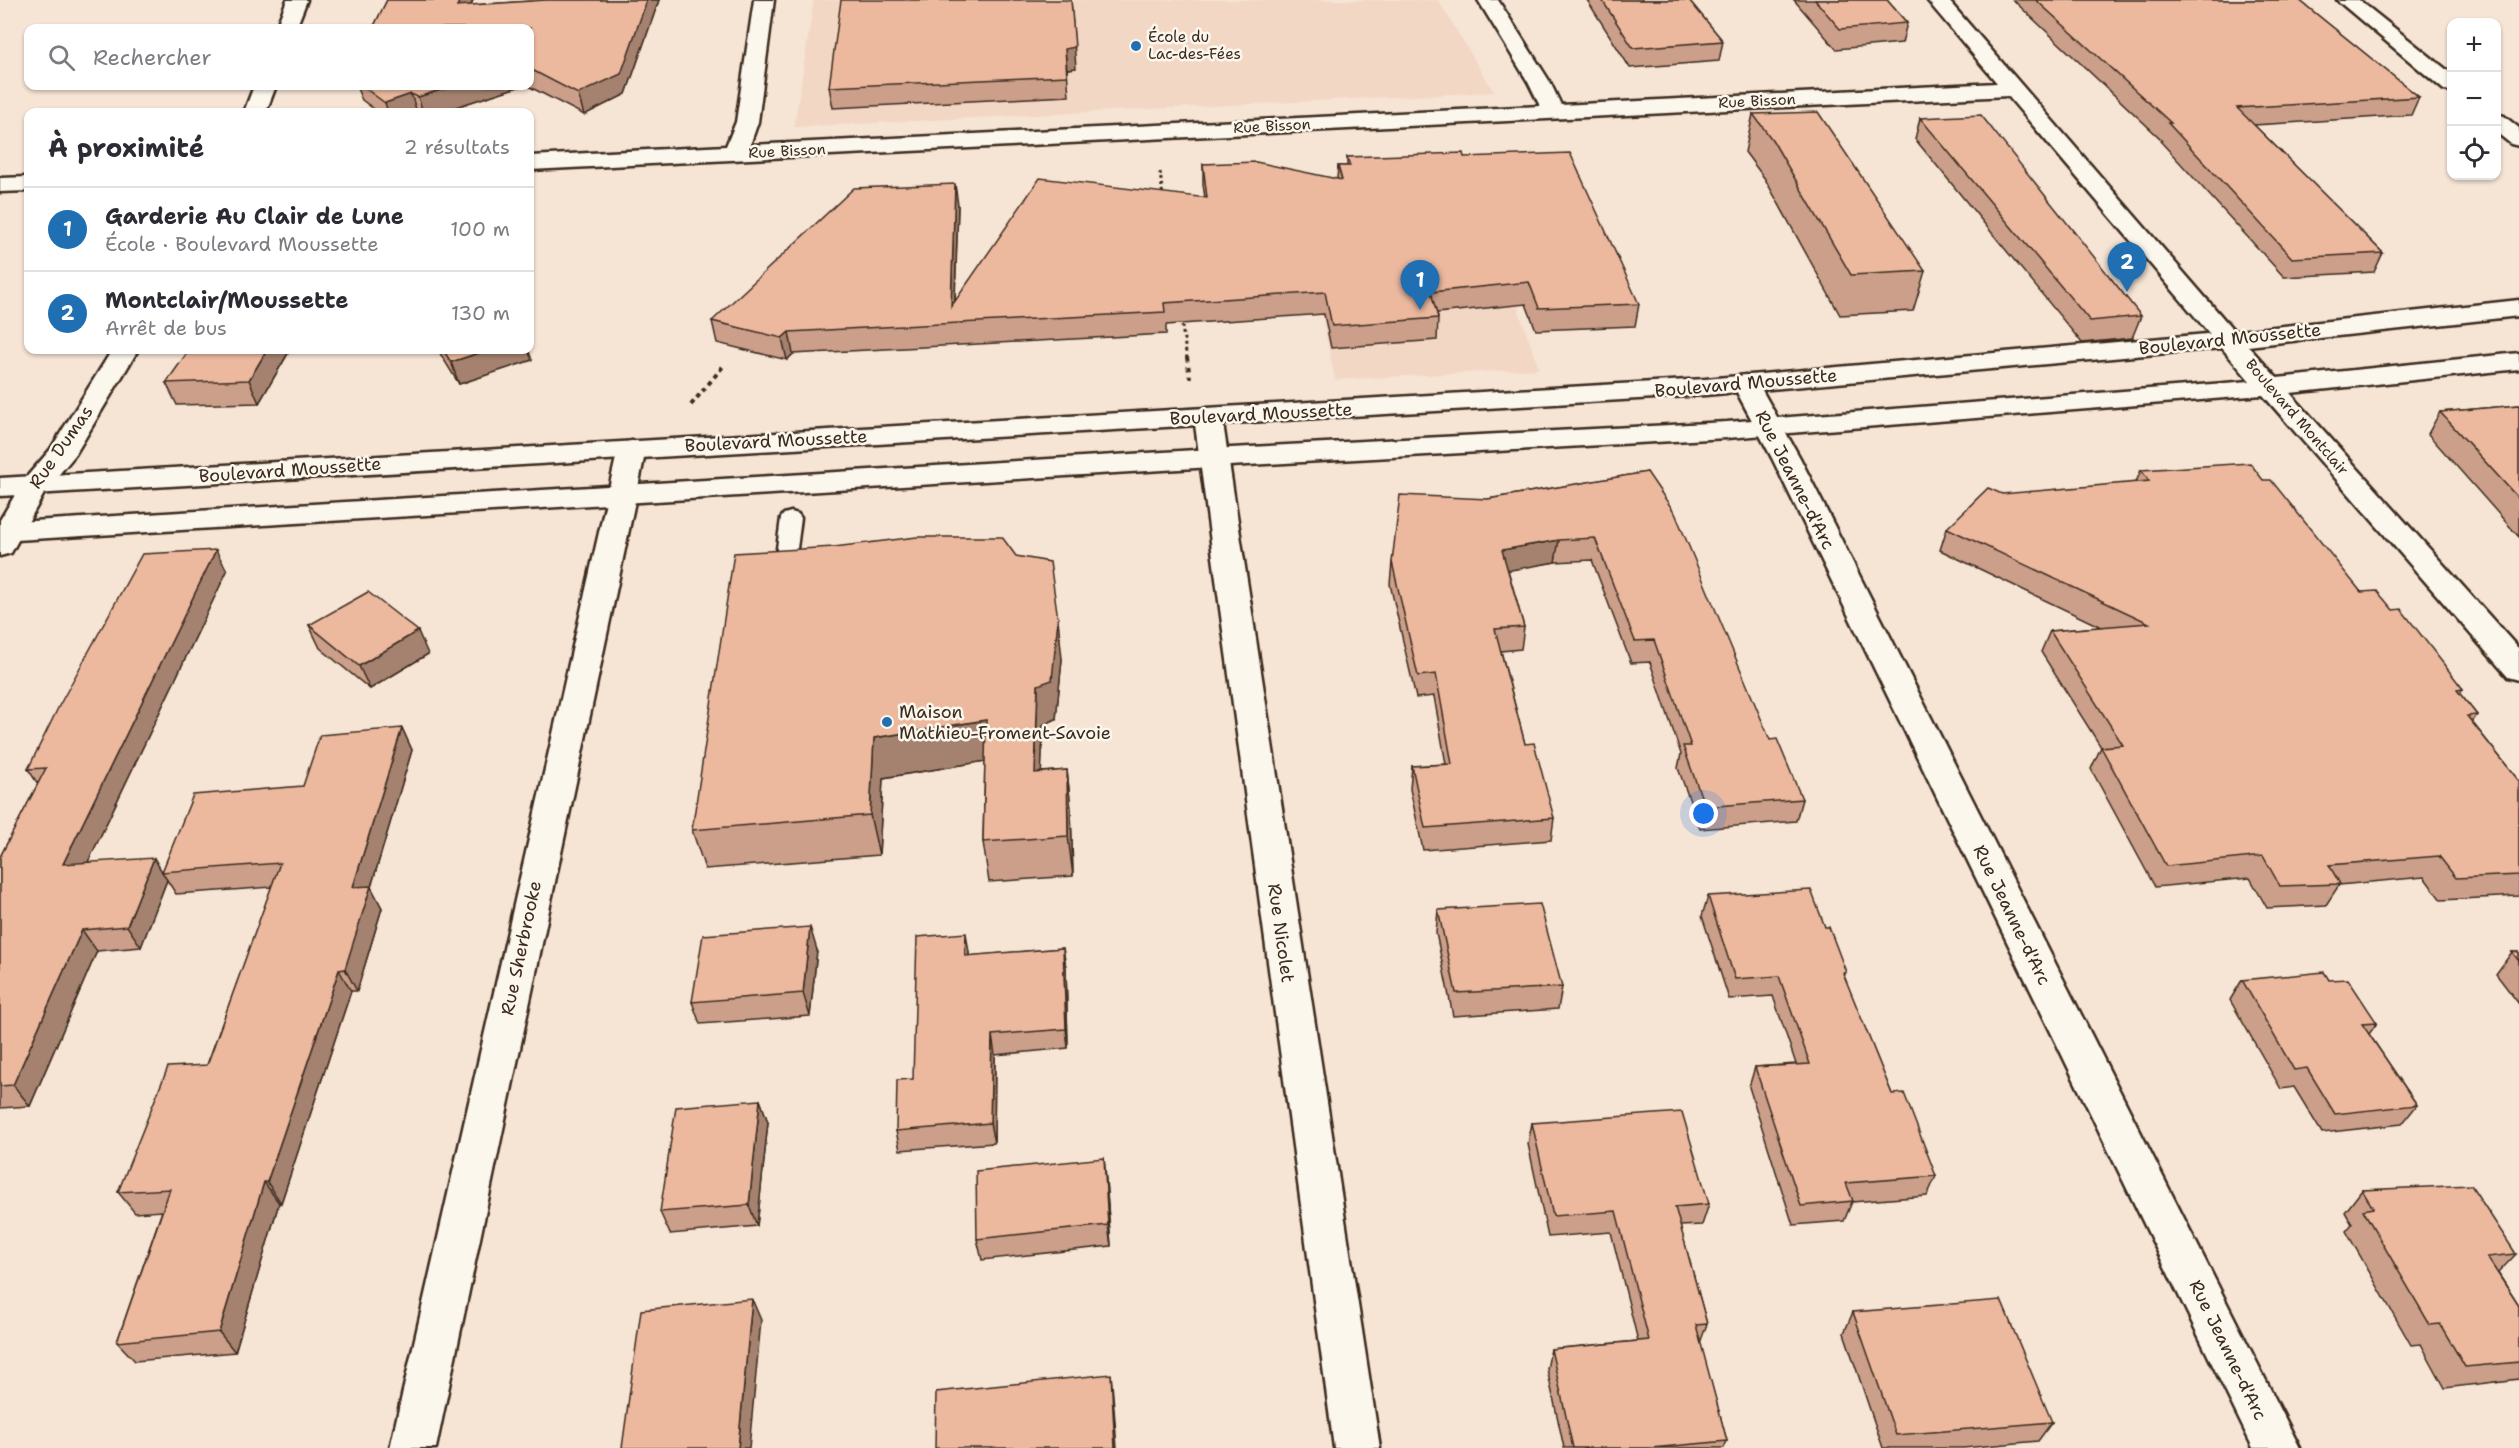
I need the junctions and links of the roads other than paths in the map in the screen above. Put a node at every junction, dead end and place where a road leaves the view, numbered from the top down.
1 (297, 0) edge
2 (764, 0) edge
3 (1488, 0) edge
4 (1937, 0) edge
5 (2347, 0) edge
6 (288, 24) edge
7 (2447, 82) edge
8 (2014, 89) junction
9 (263, 90) edge
10 (257, 108) edge
11 (1553, 111) junction
12 (2501, 125) edge
13 (2519, 139) edge
14 (735, 154) junction
15 (534, 163) edge
16 (24, 184) edge
17 (0, 185) edge
18 (2519, 308) edge
19 (2229, 340) junction
20 (123, 354) edge
21 (2519, 362) edge
22 (1745, 383) junction
23 (2269, 387) junction
24 (1208, 417) junction
25 (1768, 427) junction
26 (632, 449) junction
27 (1212, 458) junction
28 (34, 486) junction
29 (0, 488) edge
30 (622, 494) junction
31 (791, 518) dead end
32 (2, 537) edge
33 (783, 581) edge
34 (2519, 669) edge
35 (412, 1448) edge
36 (1357, 1448) edge
37 (2277, 1448) edge

1 - 6 street
2 - 14 street
3 - 11 street
4 - 8 street, Boulevard Montclair
5 - 7 street
8 - 11 street, Rue Bisson
8 - 19 street, Boulevard Montclair
9 - 10 street
11 - 14 street, Rue Bisson
12 - 13 street
14 - 15 street, Rue Bisson
16 - 17 street
18 - 19 street, Boulevard Moussette
19 - 22 street, Boulevard Moussette
19 - 23 street, Boulevard Montclair
20 - 28 street, Rue Dumas
21 - 23 street
22 - 24 street, Boulevard Moussette
22 - 25 street, Rue Jeanne-d'Arc
23 - 25 street
23 - 34 street, Boulevard Montclair
24 - 26 street, Boulevard Moussette
24 - 27 street, Rue Nicolet
25 - 27 street
25 - 37 street, Rue Jeanne-d'Arc
26 - 28 street, Boulevard Moussette
26 - 30 street, Rue Sherbrooke
27 - 30 street
27 - 36 street, Rue Nicolet
28 - 29 street, Boulevard Moussette
28 - 32 street, Rue Dumas
30 - 32 street
30 - 35 street, Rue Sherbrooke
31 - 33 lane

